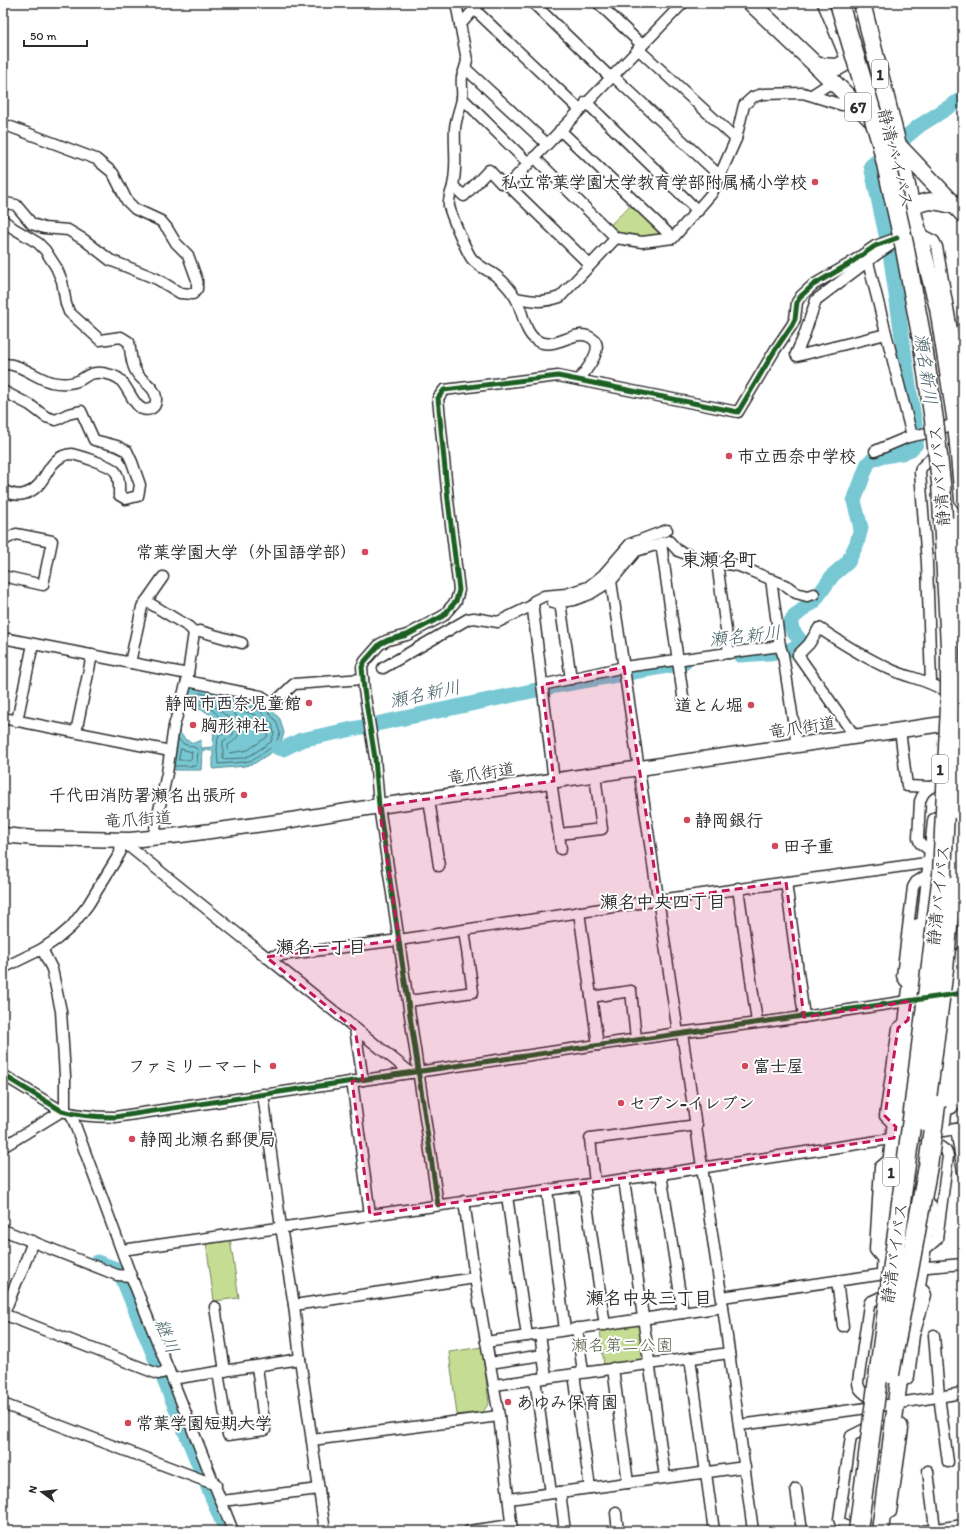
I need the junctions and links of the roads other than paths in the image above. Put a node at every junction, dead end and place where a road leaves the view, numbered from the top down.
1 (456, 3) edge
2 (533, 3) edge
3 (598, 3) edge
4 (683, 3) edge
5 (751, 3) edge
6 (826, 3) edge
7 (840, 3) edge
8 (852, 3) edge
9 (862, 3) edge
10 (477, 6) edge
11 (460, 24) junction
12 (640, 47) junction
13 (850, 60) junction
14 (817, 66) junction
15 (466, 69) junction
16 (611, 76) junction
17 (832, 82) junction
18 (812, 95) junction
19 (462, 98) junction
20 (842, 105) dead end
21 (583, 106) junction
22 (871, 120) junction
23 (3, 124) edge
24 (560, 130) junction
25 (736, 139) junction
26 (547, 144) junction
27 (898, 145) junction
28 (531, 160) junction
29 (720, 176) junction
30 (508, 184) junction
31 (453, 186) junction
32 (3, 206) edge
33 (961, 207) edge
34 (912, 208) junction
35 (698, 211) junction
36 (3, 220) edge
37 (616, 238) junction
38 (673, 238) junction
39 (897, 240) junction
40 (868, 262) junction
41 (590, 265) junction
42 (516, 298) junction
43 (886, 334) junction
44 (3, 364) edge
45 (579, 380) junction
46 (3, 391) edge
47 (959, 422) edge
48 (920, 435) junction
49 (960, 449) edge
50 (875, 451) dead end
51 (3, 490) edge
52 (963, 500) edge
53 (667, 530) dead end
54 (3, 538) edge
55 (661, 543) junction
56 (717, 562) junction
57 (3, 576) edge
58 (163, 577) dead end
59 (771, 579) junction
60 (611, 581) junction
61 (814, 594) dead end
62 (146, 601) junction
63 (560, 602) junction
64 (533, 608) junction
65 (194, 632) junction
66 (3, 638) edge
67 (242, 643) dead end
68 (33, 644) junction
69 (780, 646) junction
70 (730, 653) junction
71 (92, 655) junction
72 (678, 660) junction
73 (130, 663) junction
74 (383, 668) dead end
75 (624, 668) junction
76 (188, 677) junction
77 (571, 678) junction
78 (362, 679) junction
79 (542, 685) junction
80 (937, 687) junction
81 (684, 703) dead end
82 (3, 718) edge
83 (17, 721) junction
84 (963, 722) edge
85 (942, 724) junction
86 (900, 730) junction
87 (76, 732) junction
88 (856, 738) junction
89 (797, 746) junction
90 (170, 751) junction
91 (639, 769) junction
92 (595, 775) junction
93 (553, 781) junction
94 (935, 786) junction
95 (429, 799) junction
96 (379, 806) junction
97 (938, 815) junction
98 (558, 834) junction
99 (3, 835) edge
100 (153, 838) junction
101 (121, 840) junction
102 (561, 849) dead end
103 (926, 863) junction
104 (438, 866) dead end
105 (963, 880) edge
106 (786, 882) junction
107 (738, 888) junction
108 (659, 900) junction
109 (579, 912) junction
110 (464, 930) junction
111 (399, 940) junction
112 (42, 949) junction
113 (963, 955) edge
114 (266, 957) junction
115 (3, 968) edge
116 (962, 972) edge
117 (912, 993) junction
118 (961, 993) edge
119 (591, 997) junction
120 (409, 1001) junction
121 (960, 1012) edge
122 (804, 1017) junction
123 (757, 1022) junction
124 (355, 1029) junction
125 (680, 1033) junction
126 (636, 1039) junction
127 (963, 1041) edge
128 (598, 1045) junction
129 (415, 1072) junction
130 (3, 1075) edge
131 (363, 1080) junction
132 (352, 1081) junction
133 (263, 1094) junction
134 (943, 1111) junction
135 (66, 1112) junction
136 (697, 1125) junction
137 (895, 1132) junction
138 (949, 1133) edge
139 (3, 1146) edge
140 (702, 1168) junction
141 (963, 1172) edge
142 (661, 1174) junction
143 (624, 1179) junction
144 (595, 1183) junction
145 (584, 1185) junction
146 (547, 1190) junction
147 (507, 1196) junction
148 (464, 1201) junction
149 (438, 1205) junction
150 (370, 1214) junction
151 (281, 1227) junction
152 (3, 1230) edge
153 (32, 1241) junction
154 (122, 1250) junction
155 (963, 1264) edge
156 (882, 1268) junction
157 (917, 1268) junction
158 (131, 1276) junction
159 (475, 1278) junction
160 (838, 1281) junction
161 (886, 1296) junction
162 (722, 1302) junction
163 (294, 1306) junction
164 (215, 1307) dead end
165 (683, 1313) junction
166 (3, 1315) edge
167 (642, 1319) junction
168 (605, 1325) junction
169 (843, 1326) dead end
170 (577, 1328) junction
171 (565, 1330) junction
172 (540, 1334) junction
173 (934, 1335) dead end
174 (527, 1336) junction
175 (486, 1342) junction
176 (730, 1353) junction
177 (543, 1355) junction
178 (690, 1358) junction
179 (300, 1359) junction
180 (490, 1363) junction
181 (648, 1364) junction
182 (257, 1366) junction
183 (612, 1368) junction
184 (222, 1371) junction
185 (579, 1373) junction
186 (170, 1375) junction
187 (546, 1378) junction
188 (894, 1378) junction
189 (535, 1379) junction
190 (494, 1384) junction
191 (963, 1393) edge
192 (939, 1396) junction
193 (868, 1403) junction
194 (3, 1404) edge
195 (894, 1411) junction
196 (499, 1416) junction
197 (740, 1425) junction
198 (312, 1440) junction
199 (948, 1462) dead end
200 (745, 1467) junction
201 (928, 1471) dead end
202 (706, 1472) junction
203 (665, 1478) junction
204 (628, 1483) junction
205 (216, 1485) junction
206 (590, 1488) junction
207 (319, 1489) junction
208 (796, 1489) dead end
209 (556, 1492) junction
210 (509, 1499) junction
211 (222, 1501) junction
212 (616, 1513) dead end
213 (877, 1527) edge
214 (960, 1527) edge
215 (512, 1528) edge
216 (935, 1529) junction
217 (233, 1531) edge
218 (325, 1531) edge
219 (469, 1531) edge
220 (565, 1531) edge
221 (618, 1531) edge
222 (714, 1531) edge
223 (753, 1531) edge
224 (802, 1531) edge
225 (853, 1531) edge
226 (923, 1531) edge

1 - 11 street
2 - 16 street
3 - 12 street
4 - 12 street
5 - 14 main road, 67
6 - 13 main road
7 - 161 highway, 静清バイパス / 1, bridge
8 - 188 highway, 静清バイパス / 1, bridge
9 - 27 main road, 1
10 - 11 street
10 - 21 street
11 - 15 street
12 - 16 street
12 - 25 street
13 - 14 main road
13 - 22 main road
14 - 17 main road, 67
15 - 19 street
15 - 26 street
16 - 21 street
16 - 29 street
17 - 18 street
17 - 22 main road, 67
18 - 20 street
18 - 25 street
19 - 28 street
19 - 31 street
21 - 24 street
21 - 35 street
22 - 27 main road, 67
22 - 39 main road, 1
23 - 32 street
24 - 26 street
24 - 38 street
25 - 29 street
26 - 28 street
27 - 33 main road, 67
27 - 34 main road, 1
28 - 30 street
28 - 37 street
29 - 35 street
30 - 31 street
30 - 41 street
31 - 42 street
33 - 34 main road
34 - 47 main road, 1
35 - 38 street
36 - 44 street
37 - 38 street
37 - 41 street
39 - 40 street
39 - 45 street
39 - 48 main road, 1
40 - 43 street
40 - 43 street
41 - 42 street
42 - 45 street
43 - 48 street
45 - 78 street
46 - 51 street
47 - 48 street
47 - 49 main road, 1
48 - 50 street
48 - 80 main road, 1
49 - 52 main road, 1
53 - 64 street
54 - 57 street
55 - 56 street
55 - 60 street
55 - 72 street
56 - 59 street
56 - 70 street
58 - 62 street
59 - 61 street
59 - 69 street
60 - 63 street
60 - 75 street
62 - 65 street
62 - 73 street
63 - 64 street
63 - 77 street
64 - 74 street
64 - 79 street
65 - 67 street
65 - 76 street
66 - 68 street
68 - 71 street
68 - 83 street
69 - 70 street
69 - 89 street
70 - 72 street
71 - 73 street
71 - 87 street
72 - 75 street
72 - 81 street
73 - 76 street
75 - 77 street
75 - 91 street
76 - 78 street
76 - 90 street
77 - 79 street
78 - 96 street
79 - 93 street
80 - 85 main road, 1
80 - 88 street
82 - 83 street
83 - 87 street
84 - 85 main road, 竜爪街道
85 - 86 main road, 竜爪街道
85 - 94 main road, 1
86 - 88 main road, 竜爪街道
86 - 94 street
87 - 90 street
88 - 89 main road, 竜爪街道
89 - 91 main road, 竜爪街道
90 - 100 street
91 - 92 main road, 竜爪街道
91 - 108 street
92 - 93 main road, 竜爪街道
92 - 98 street
93 - 95 main road, 竜爪街道
93 - 98 street
94 - 97 main road, 1
94 - 103 street
95 - 96 main road, 竜爪街道
95 - 104 street
96 - 100 main road, 竜爪街道
96 - 111 street
97 - 103 main road, 1
97 - 161 highway, 1, bridge
98 - 102 street
99 - 101 main road, 竜爪街道
100 - 101 main road, 竜爪街道
101 - 112 street
101 - 114 street
103 - 106 street
103 - 117 main road, 1
105 - 188 highway, bridge
106 - 107 street
106 - 122 street
107 - 108 street
107 - 123 street
108 - 109 street
108 - 125 street
109 - 110 street
109 - 119 street
110 - 111 street
110 - 120 street
111 - 114 street
111 - 120 street
112 - 115 street
112 - 135 street
113 - 116 main road, 1
114 - 124 street
116 - 118 main road, 1
117 - 118 street
117 - 122 street
117 - 137 main road, 1
118 - 121 main road, 1
119 - 126 street
119 - 128 street
120 - 129 street
121 - 134 main road, 1
122 - 123 street
123 - 125 street
124 - 129 street
124 - 131 street
125 - 126 street
125 - 136 street
126 - 128 street
127 - 134 street
128 - 129 street
129 - 131 street
129 - 149 street
130 - 135 street
131 - 132 street
132 - 133 street
132 - 150 street
133 - 135 street
133 - 151 street
134 - 138 main road, 1
135 - 139 street
135 - 154 street
136 - 140 street
136 - 144 street
137 - 138 street
137 - 140 street
137 - 156 main road, 1
138 - 141 street
138 - 157 main road, 1
140 - 142 street
140 - 162 street
142 - 143 street
142 - 165 street
143 - 144 street
143 - 167 street
144 - 145 street
145 - 146 street
145 - 168 street
146 - 147 street
146 - 171 street
147 - 148 street
147 - 174 street
148 - 149 street
148 - 159 street
149 - 150 street
150 - 151 street
151 - 154 street
151 - 163 street
152 - 153 street
153 - 158 street
153 - 166 street
154 - 158 street
155 - 157 street
156 - 160 street
156 - 161 main road, 1
157 - 188 main road, 1
158 - 186 street
159 - 163 street
159 - 175 street
160 - 162 street
160 - 169 street
161 - 193 main road, 1
161 - 225 highway, 静清バイパス / 1, bridge
162 - 165 street
162 - 176 street
163 - 179 street
164 - 184 street
165 - 167 street
166 - 186 street
167 - 168 street
167 - 181 street
168 - 170 street
170 - 171 street
170 - 185 street
171 - 172 street
172 - 174 street
172 - 177 street
173 - 192 street
174 - 175 street
175 - 180 street
176 - 178 street
176 - 197 street
177 - 180 street
177 - 187 street
178 - 181 street
178 - 202 street
179 - 182 street
179 - 198 street
180 - 190 street
181 - 183 street
181 - 203 street
182 - 184 street
182 - 184 street
183 - 185 street
183 - 204 street
184 - 186 street
185 - 187 street
185 - 206 street
186 - 205 street
187 - 189 street
188 - 195 main road, 1
188 - 213 highway, 静清バイパス / 1
189 - 190 street
189 - 209 street
190 - 196 street
191 - 192 street
192 - 195 street
192 - 199 street
193 - 195 street
193 - 197 street
193 - 225 main road, 1
194 - 205 street
195 - 213 main road, 1
196 - 198 street
196 - 210 street
197 - 200 street
198 - 207 street
200 - 202 street
200 - 223 street
201 - 216 street
202 - 203 street
202 - 222 street
203 - 204 street
204 - 206 street
205 - 211 street
206 - 209 street
207 - 211 street
207 - 218 street
208 - 224 street
209 - 210 street
209 - 220 street
210 - 215 street
211 - 217 street
212 - 221 street
214 - 216 street
215 - 219 street
216 - 226 street

